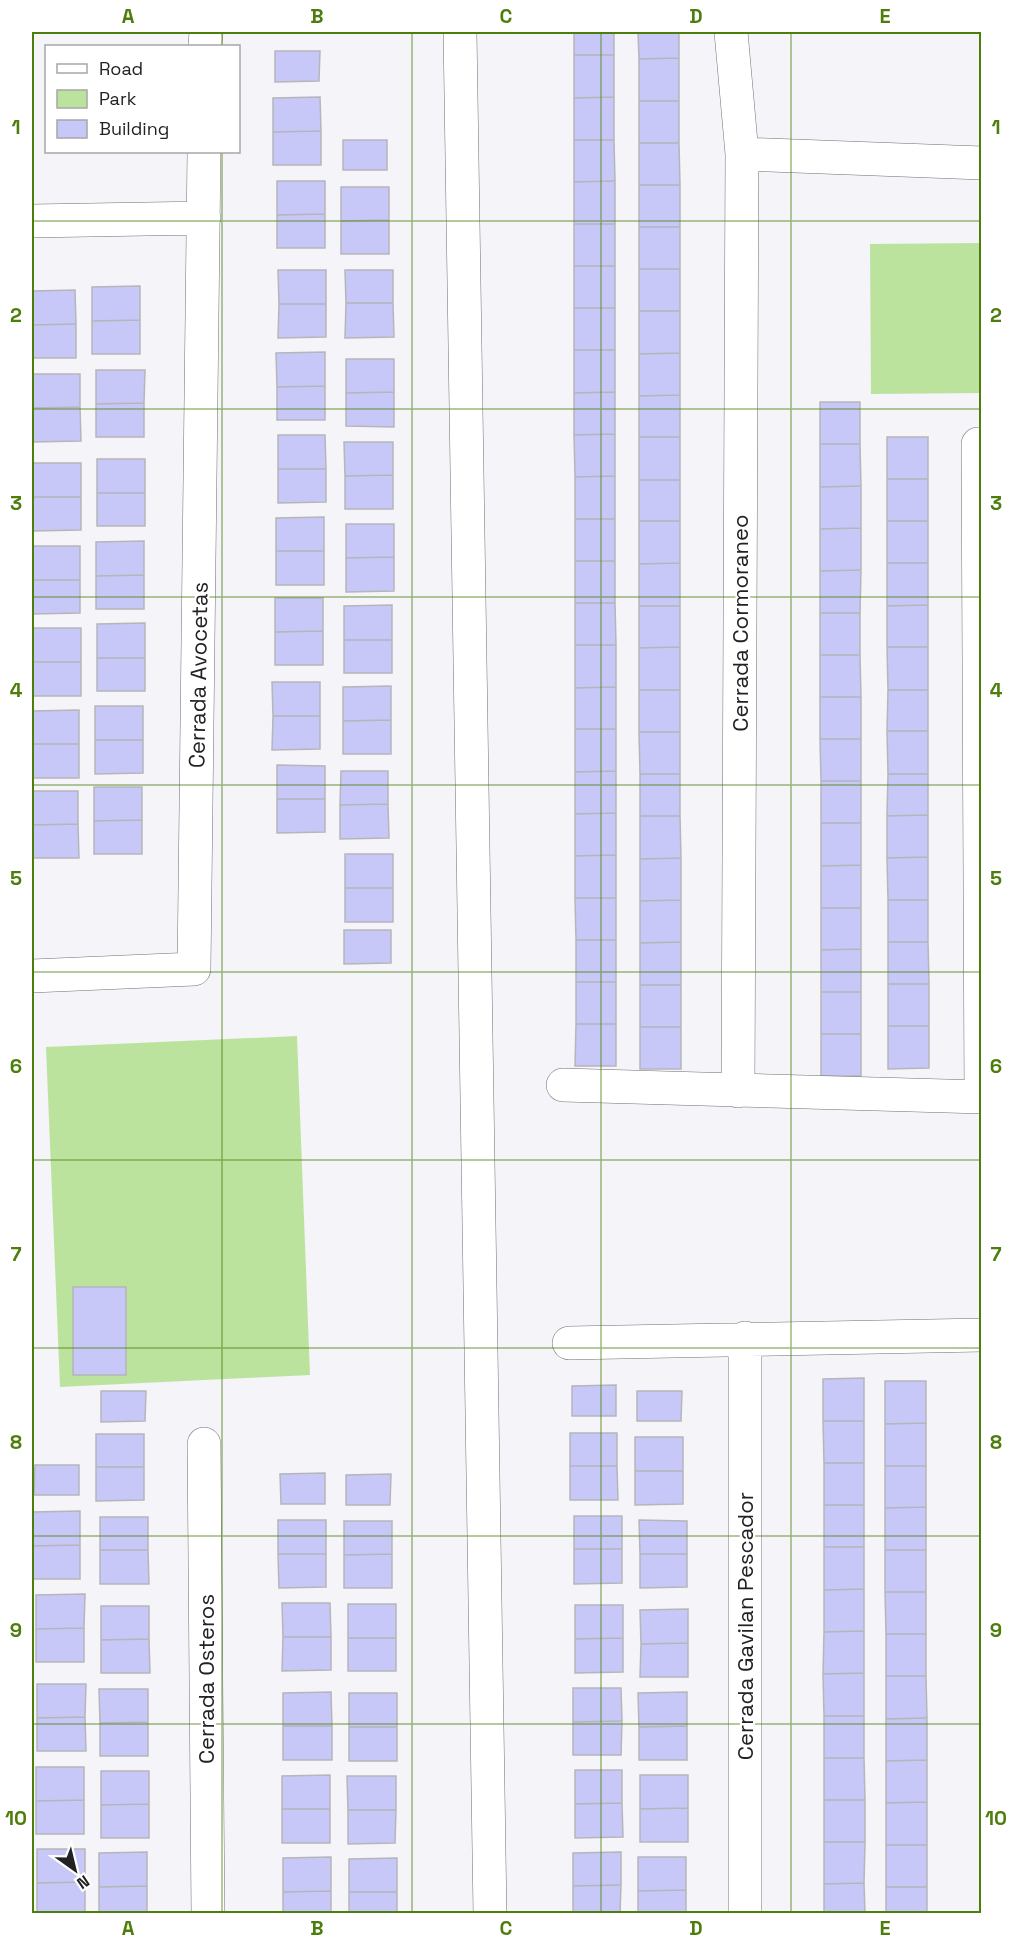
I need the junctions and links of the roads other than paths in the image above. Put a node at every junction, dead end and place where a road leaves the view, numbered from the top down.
1 (460, 32) edge
2 (730, 32) edge
3 (204, 153) edge
4 (742, 154) junction
5 (981, 163) edge
6 (204, 218) junction
7 (32, 221) edge
8 (978, 444) dead end
9 (32, 976) edge
10 (564, 1085) dead end
11 (738, 1091) junction
12 (981, 1097) edge
13 (981, 1335) edge
14 (745, 1338) junction
15 (569, 1343) dead end
16 (204, 1444) dead end
17 (208, 1914) edge
18 (490, 1914) edge
19 (745, 1914) edge

1 - 18 street
2 - 4 street, Cerrada Cormoraneo
3 - 6 street, Cerrada Avocetas
4 - 5 street
4 - 11 street, Cerrada Cormoraneo
6 - 7 street
6 - 9 street, Cerrada Avocetas
8 - 12 street
10 - 11 street
11 - 12 street
13 - 14 street
14 - 15 street
14 - 19 street, Cerrada Gavilan Pescador
16 - 17 street, Cerrada Osteros

